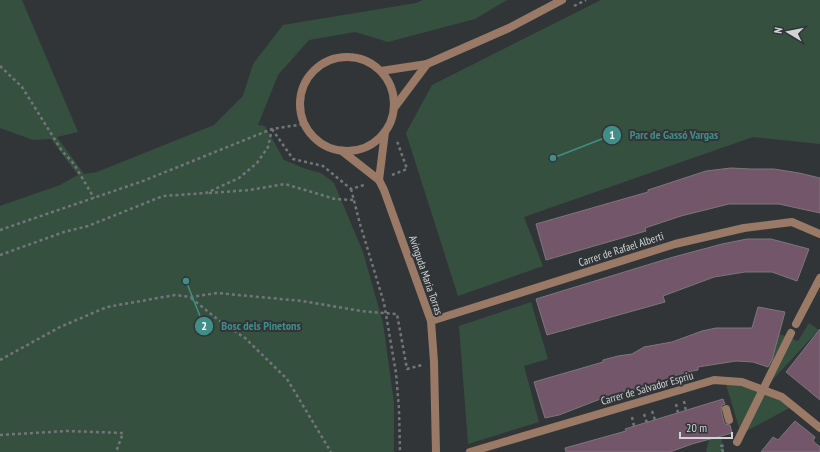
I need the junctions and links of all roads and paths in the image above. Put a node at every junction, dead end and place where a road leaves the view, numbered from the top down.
1 (562, 0) edge
2 (586, 0) edge
3 (572, 7) dead end
4 (427, 64) junction
5 (0, 66) edge
6 (382, 71) junction
7 (394, 108) junction
8 (304, 124) junction
9 (272, 129) junction
10 (385, 132) junction
11 (395, 134) dead end
12 (342, 151) junction
13 (378, 180) junction
14 (351, 189) junction
15 (206, 193) junction
16 (94, 198) junction
17 (354, 200) junction
18 (0, 230) edge
19 (820, 234) edge
20 (0, 255) edge
21 (820, 278) edge
22 (191, 297) junction
23 (386, 314) junction
24 (431, 321) junction
25 (796, 324) dead end
26 (791, 333) dead end
27 (0, 360) edge
28 (434, 362) junction
29 (762, 390) junction
30 (726, 409) dead end
31 (729, 420) dead end
32 (820, 428) edge
33 (0, 435) edge
34 (736, 442) dead end
35 (116, 452) edge
36 (331, 452) edge
37 (400, 452) edge
38 (436, 452) edge
39 (470, 452) edge

1 - 4 street
2 - 3 path
4 - 6 street
4 - 7 street
5 - 16 path
6 - 7 street
6 - 8 street
7 - 10 street
8 - 9 path
8 - 12 street
9 - 14 path
9 - 15 path
9 - 16 path
10 - 12 street
10 - 13 street
11 - 13 path
12 - 13 street, Avinguda Maria Torras
13 - 14 path
13 - 24 street, Avinguda Maria Torras
14 - 17 path
15 - 17 path
15 - 20 path
16 - 18 path
17 - 23 path
19 - 24 street, Carrer de Rafael Alberti
21 - 25 street
22 - 23 path
22 - 27 path
22 - 36 path
23 - 28 path
23 - 37 path
24 - 28 street, Avinguda Maria Torras
26 - 29 street
28 - 38 street, Avinguda Maria Torras
29 - 32 street, Carrer de Salvador Espriu
29 - 34 street
29 - 39 street, Carrer de Salvador Espriu
30 - 31 street
33 - 35 path

